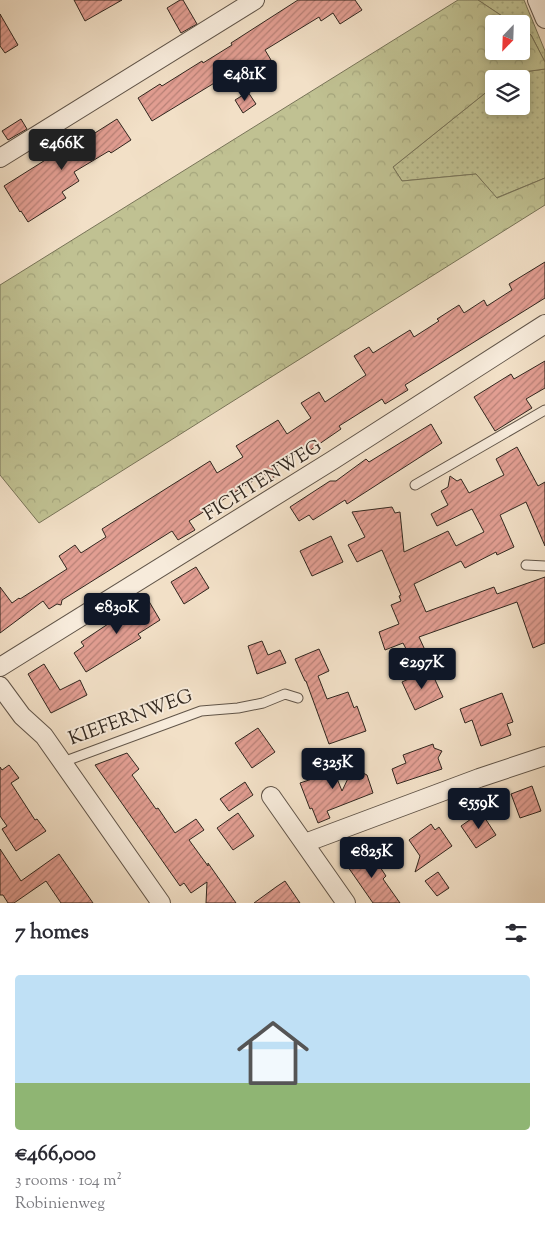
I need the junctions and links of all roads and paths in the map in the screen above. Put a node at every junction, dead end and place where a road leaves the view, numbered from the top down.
1 (256, 0) edge
2 (537, 0) edge
3 (545, 19) edge
4 (0, 158) edge
5 (545, 324) edge
6 (545, 410) edge
7 (415, 485) dead end
8 (526, 565) dead end
9 (545, 566) edge
10 (0, 667) edge
11 (0, 686) edge
12 (298, 698) dead end
13 (545, 756) edge
14 (63, 762) junction
15 (271, 796) dead end
16 (305, 843) junction
17 (161, 903) edge
18 (346, 903) edge

1 - 4 street
2 - 3 street
5 - 10 street, FICHTENWEG
6 - 7 lane
8 - 9 lane
11 - 14 street, KIEFERNWEG
12 - 14 lane, KIEFERNWEG
13 - 16 street
14 - 17 street, KIEFERNWEG
15 - 16 street
16 - 18 street

